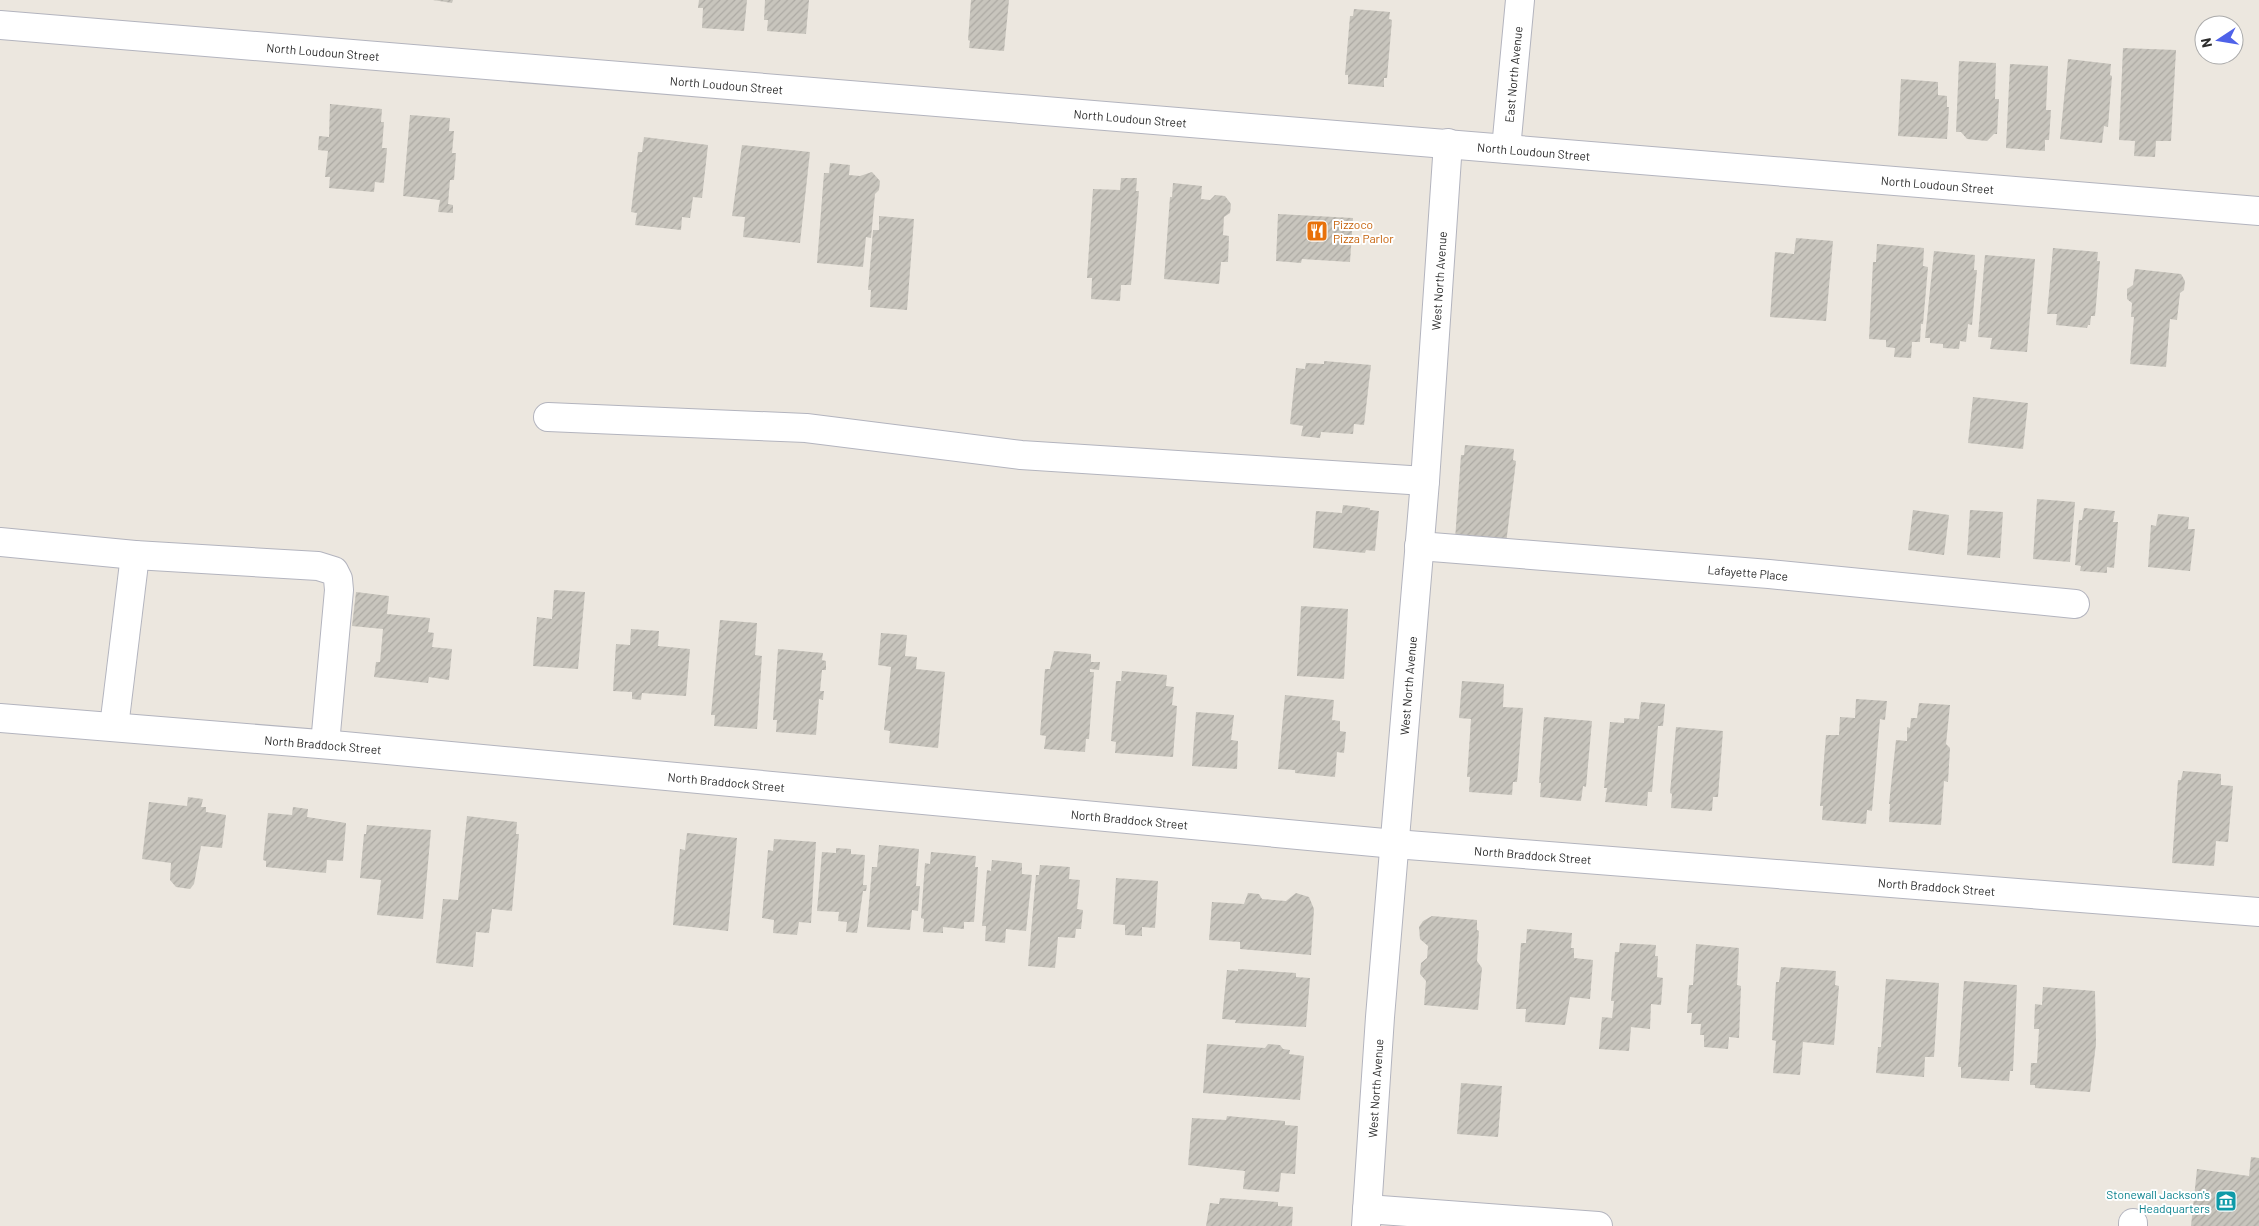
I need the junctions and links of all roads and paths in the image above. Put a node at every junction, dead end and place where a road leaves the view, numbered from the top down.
1 (1520, 0) edge
2 (0, 25) edge
3 (1448, 143) junction
4 (1506, 149) junction
5 (2259, 211) edge
6 (548, 418) dead end
7 (1425, 481) junction
8 (0, 542) edge
9 (1419, 546) junction
10 (135, 555) junction
11 (2076, 604) dead end
12 (0, 718) edge
13 (114, 727) junction
14 (325, 744) junction
15 (1395, 844) junction
16 (2259, 912) edge
17 (1366, 1218) edge
18 (1598, 1226) edge

1 - 4 street, East North Avenue
2 - 3 street, North Loudoun Street
3 - 4 street, North Loudoun Street
3 - 7 street, West North Avenue
4 - 5 street, North Loudoun Street
6 - 7 street
7 - 9 street, West North Avenue
8 - 10 street
9 - 11 street, Lafayette Place
9 - 15 street, West North Avenue
10 - 13 street
10 - 14 street
12 - 13 street, North Braddock Street
13 - 14 street, North Braddock Street
14 - 15 street, North Braddock Street
15 - 16 street, North Braddock Street
15 - 17 street, West North Avenue
17 - 18 street

